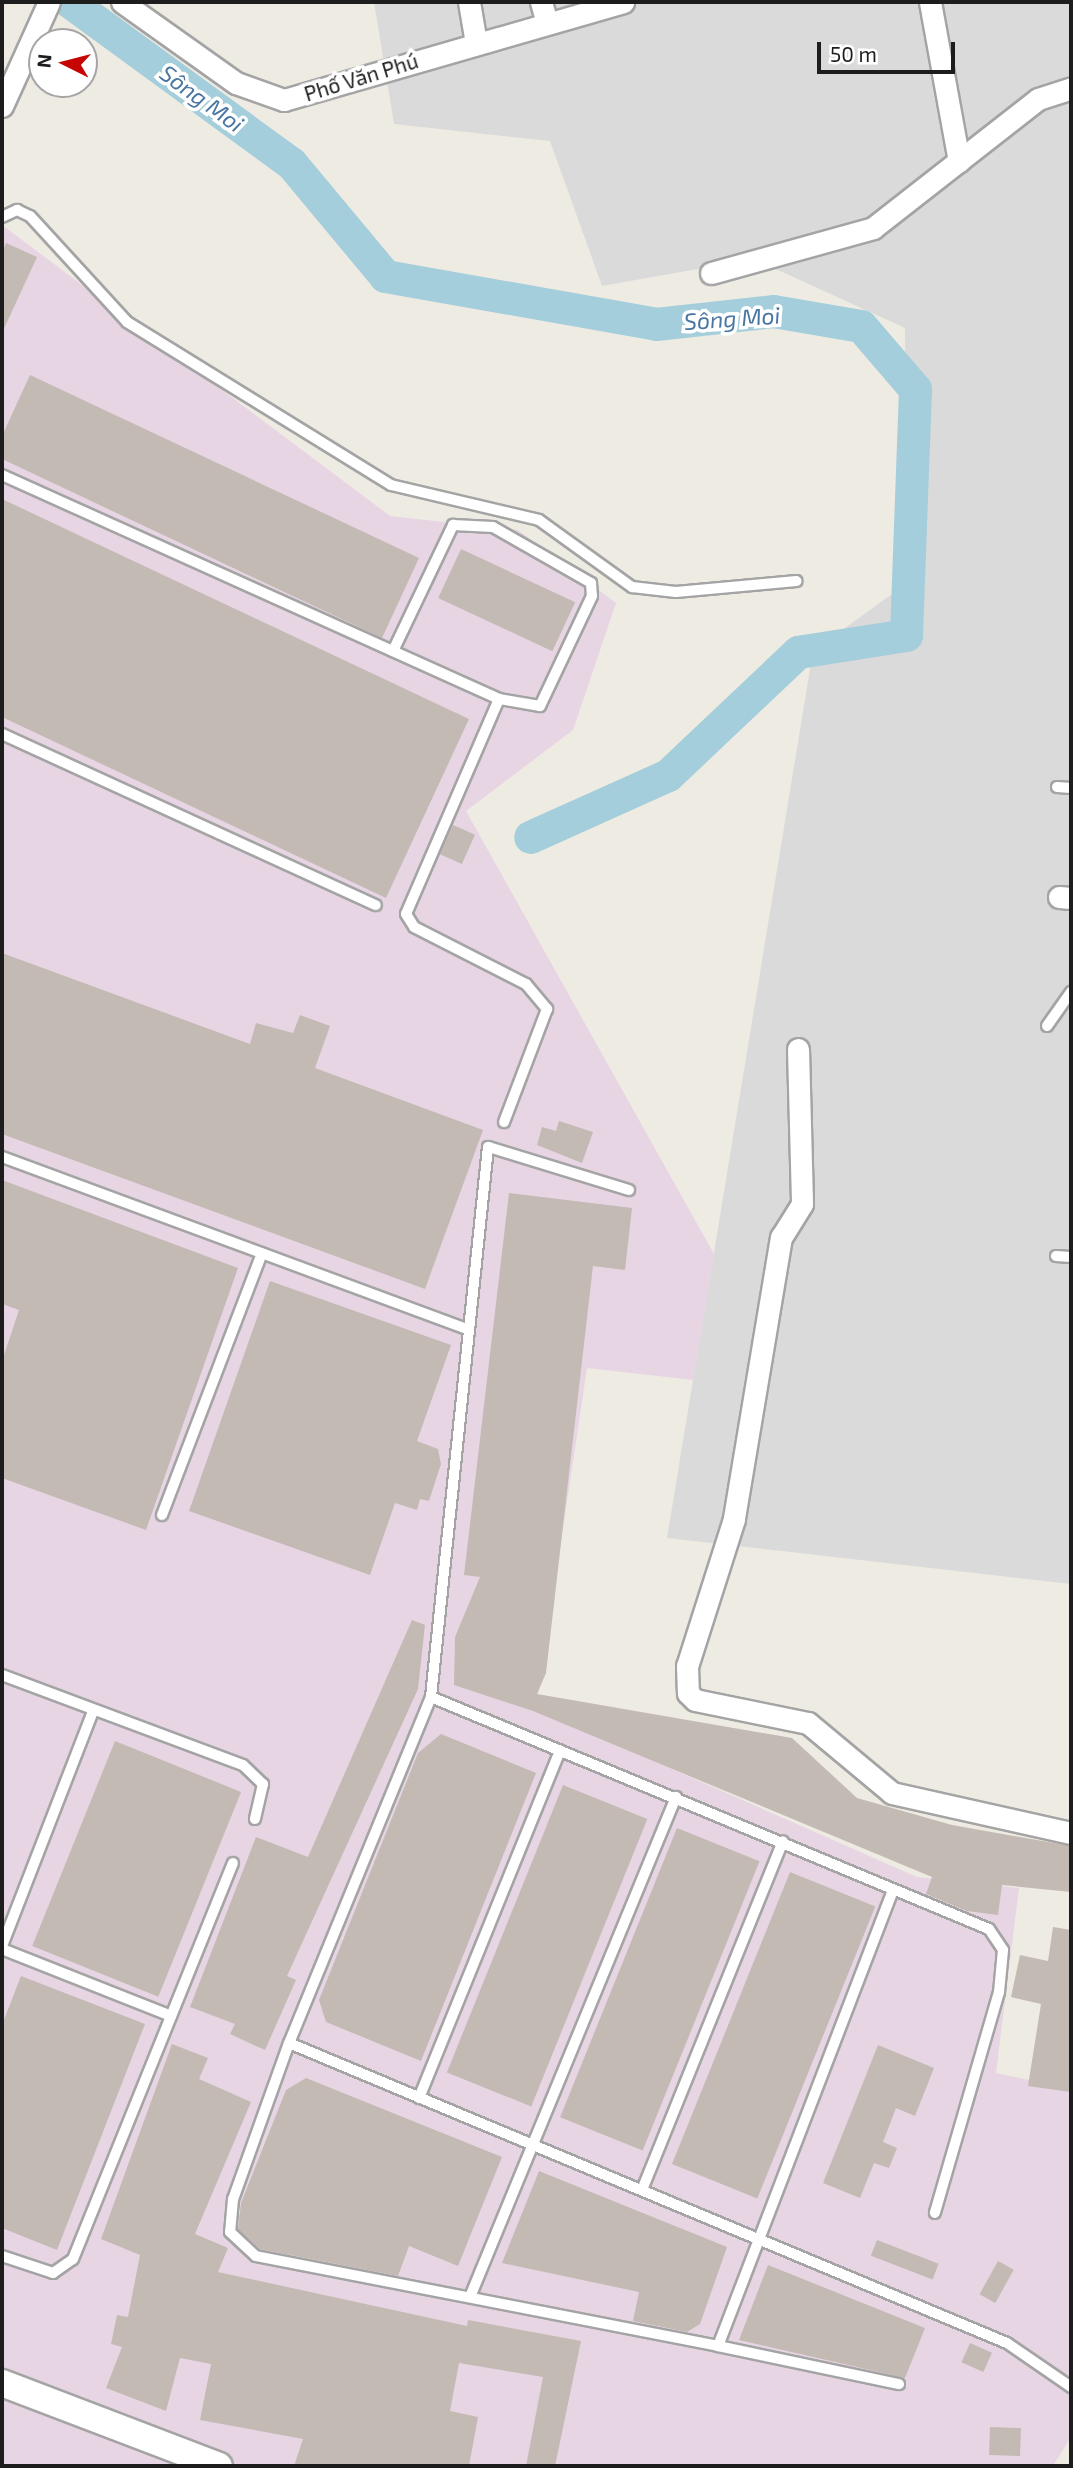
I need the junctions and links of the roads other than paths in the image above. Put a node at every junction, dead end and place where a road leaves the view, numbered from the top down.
1 (49, 2) edge
2 (122, 2) edge
3 (469, 2) edge
4 (541, 2) edge
5 (623, 2) edge
6 (930, 2) edge
7 (547, 23) junction
8 (476, 43) junction
9 (1071, 88) edge
10 (2, 106) edge
11 (960, 161) junction
12 (2, 217) edge
13 (711, 273) dead end
14 (2, 475) edge
15 (796, 581) dead end
16 (393, 651) junction
17 (499, 699) junction
18 (2, 734) edge
19 (1057, 787) dead end
20 (1071, 788) edge
21 (376, 905) dead end
22 (1071, 992) edge
23 (1047, 1026) dead end
24 (798, 1049) dead end
25 (504, 1122) dead end
26 (2, 1157) edge
27 (629, 1190) dead end
28 (262, 1253) junction
29 (1056, 1256) dead end
30 (1071, 1257) edge
31 (467, 1329) junction
32 (162, 1515) dead end
33 (2, 1675) edge
34 (431, 1697) junction
35 (93, 1711) junction
36 (560, 1750) junction
37 (676, 1797) junction
38 (255, 1819) dead end
39 (1071, 1833) edge
40 (783, 1841) junction
41 (233, 1863) dead end
42 (892, 1892) junction
43 (2, 1947) edge
44 (171, 2016) junction
45 (289, 2043) junction
46 (419, 2098) junction
47 (531, 2144) junction
48 (642, 2190) junction
49 (935, 2213) dead end
50 (754, 2237) junction
51 (2, 2256) edge
52 (470, 2297) junction
53 (718, 2346) junction
54 (2, 2383) edge
55 (899, 2384) dead end
56 (1071, 2387) edge
57 (219, 2466) edge

1 - 10 street
2 - 8 street, Phố Văn Phú
3 - 8 street
4 - 7 street
5 - 7 street, Phố Văn Phú
6 - 11 street
7 - 8 street, Phố Văn Phú
9 - 11 street
11 - 13 street
12 - 15 lane
14 - 16 lane
16 - 17 lane
16 - 17 lane
17 - 25 lane
18 - 21 lane
19 - 20 lane
22 - 23 lane
24 - 39 street
26 - 28 lane
27 - 31 lane
28 - 31 lane
28 - 32 lane
29 - 30 lane
31 - 34 lane
33 - 35 lane
34 - 36 lane
34 - 45 lane
35 - 38 lane
35 - 43 lane
36 - 37 lane
36 - 46 lane
37 - 40 lane
37 - 47 lane
40 - 42 lane
40 - 48 lane
41 - 44 lane
42 - 49 lane
42 - 50 lane
43 - 44 lane
44 - 51 lane
45 - 46 lane
45 - 52 lane
46 - 47 lane
47 - 48 lane
47 - 52 lane
48 - 50 lane
50 - 53 lane
50 - 56 lane
52 - 53 lane
53 - 55 lane
54 - 57 street

